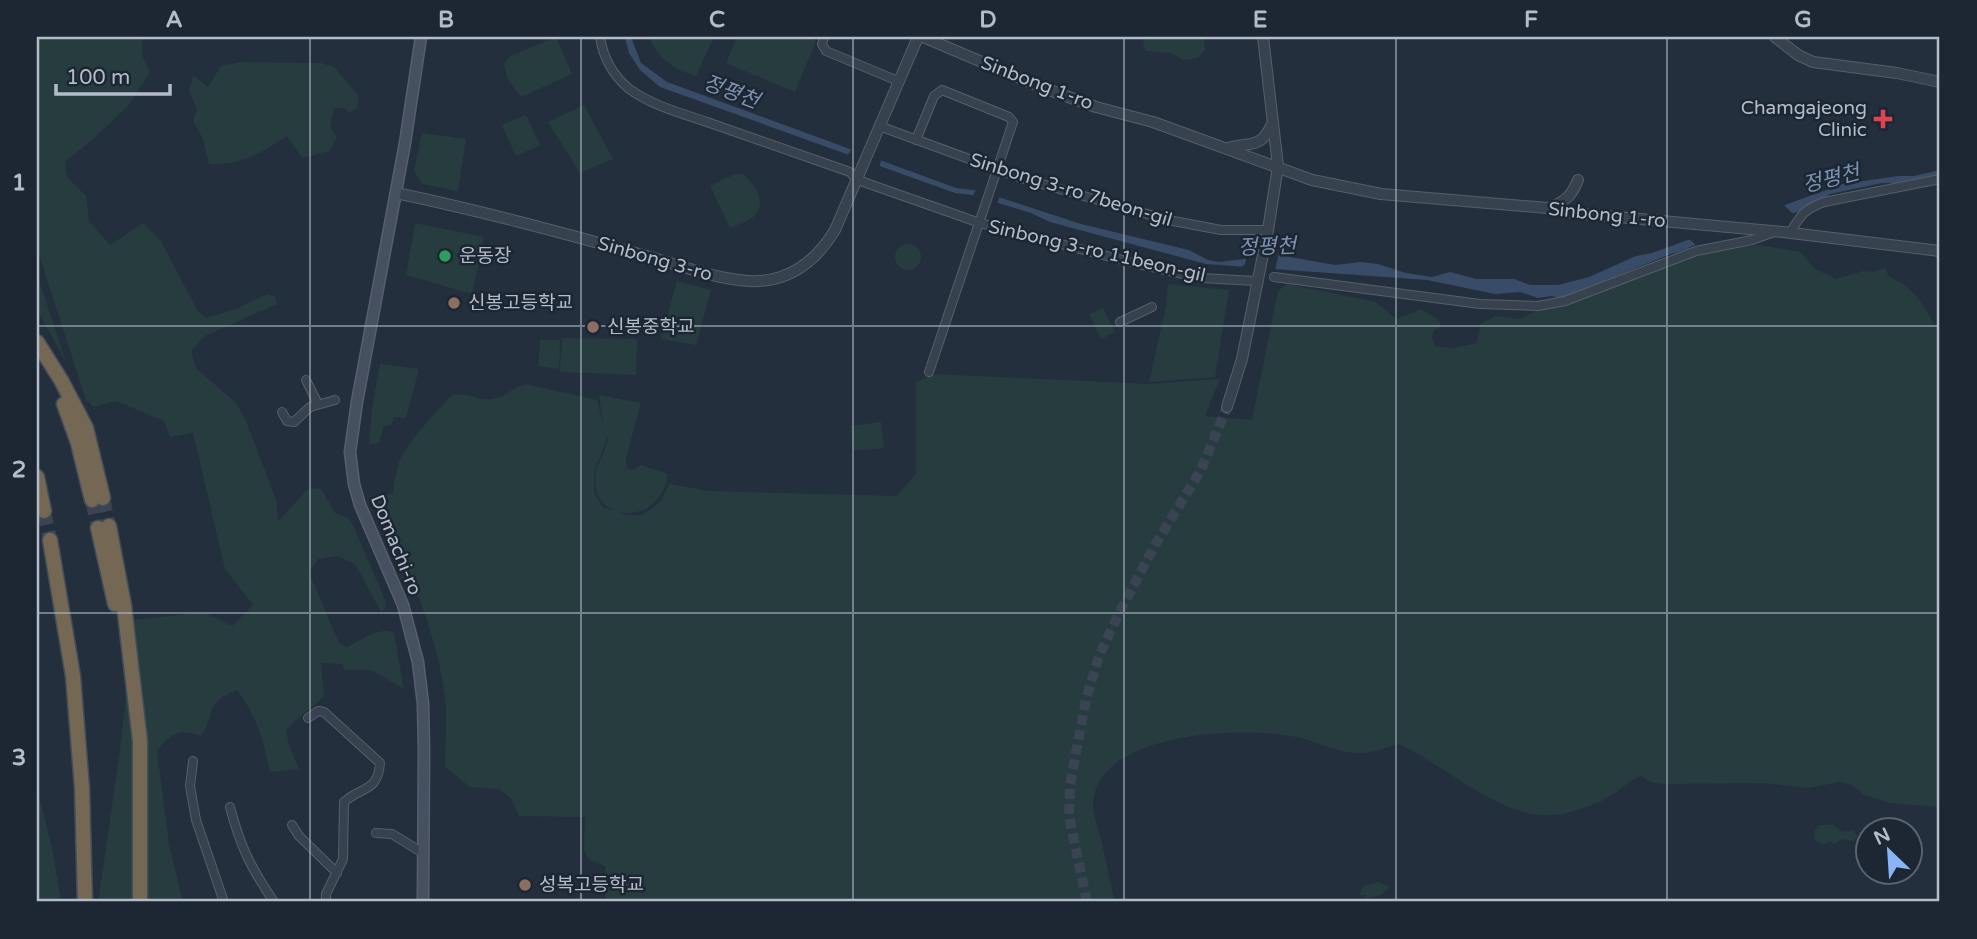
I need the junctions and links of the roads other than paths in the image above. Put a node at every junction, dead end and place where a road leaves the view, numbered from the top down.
1 (421, 37) edge
2 (600, 37) edge
3 (824, 37) edge
4 (920, 37) edge
5 (1263, 37) edge
6 (1775, 37) edge
7 (898, 81) junction
8 (1940, 82) edge
9 (1273, 121) junction
10 (879, 126) junction
11 (916, 140) junction
12 (1228, 148) junction
13 (1278, 166) junction
14 (995, 174) junction
15 (858, 175) junction
16 (1940, 179) edge
17 (1578, 180) dead end
18 (396, 193) junction
19 (1548, 208) junction
20 (979, 223) junction
21 (1268, 230) junction
22 (1782, 232) junction
23 (1940, 251) edge
24 (1274, 277) dead end
25 (1257, 279) junction
26 (1152, 307) dead end
27 (1120, 322) dead end
28 (37, 342) edge
29 (929, 372) dead end
30 (306, 380) dead end
31 (335, 400) dead end
32 (318, 404) junction
33 (1227, 407) tunnel mouth
34 (282, 412) dead end
35 (37, 477) edge
36 (98, 499) tunnel mouth
37 (39, 512) edge
38 (104, 527) tunnel mouth
39 (308, 718) dead end
40 (193, 761) dead end
41 (230, 807) dead end
42 (292, 825) dead end
43 (376, 832) dead end
44 (423, 853) junction
45 (337, 873) junction
46 (140, 900) edge
47 (75, 902) edge
48 (85, 902) edge
49 (224, 902) edge
50 (274, 902) edge
51 (326, 902) edge
52 (423, 902) edge

1 - 18 main road, Domachi-ro
2 - 15 street, Sinbong 3-ro 11beon-gil
3 - 7 street
4 - 7 street
4 - 12 street, Sinbong 1-ro
5 - 9 street
6 - 8 street
7 - 10 street
9 - 12 street
9 - 13 street
10 - 11 street, Sinbong 3-ro 7beon-gil
10 - 15 street, Sinbong 3-ro
11 - 14 street, Sinbong 3-ro 7beon-gil
11 - 14 street
12 - 13 street, Sinbong 1-ro
13 - 19 street, Sinbong 1-ro
13 - 21 street
14 - 20 street
14 - 21 street, Sinbong 3-ro 7beon-gil
15 - 18 street, Sinbong 3-ro
15 - 20 street, Sinbong 3-ro 11beon-gil
16 - 22 street
17 - 19 street
18 - 44 main road, Domachi-ro
19 - 22 street, Sinbong 1-ro
20 - 25 street, Sinbong 3-ro 11beon-gil
20 - 29 street, Sinbong 3-ro 11beon-gil
21 - 25 street
22 - 23 street, Sinbong 1-ro
22 - 24 street
25 - 33 street
26 - 27 street
28 - 36 highway
30 - 32 street
31 - 32 street
32 - 34 street
35 - 37 highway
38 - 46 highway
39 - 45 street
40 - 49 street
41 - 50 street
42 - 45 street
43 - 44 street
44 - 52 main road, Domachi-ro
45 - 51 street
47 - 48 highway

